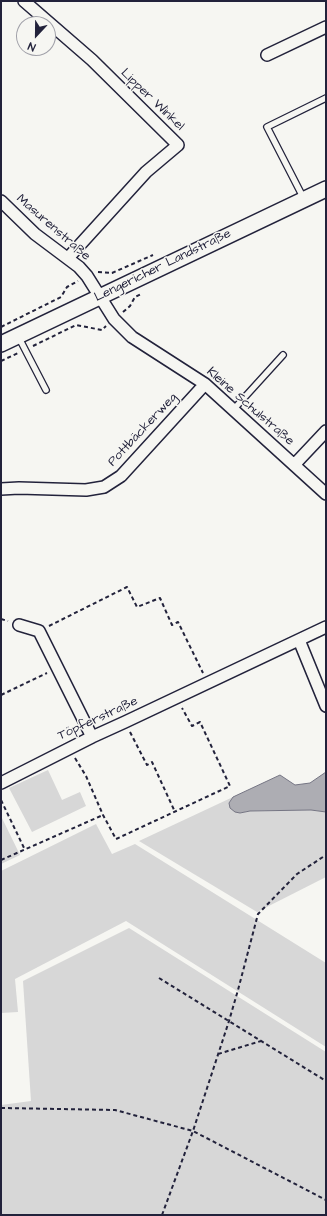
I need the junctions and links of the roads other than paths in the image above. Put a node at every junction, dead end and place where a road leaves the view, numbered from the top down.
1 (24, 1) edge
2 (326, 27) edge
3 (267, 55) dead end
4 (326, 98) edge
5 (326, 189) edge
6 (304, 199) junction
7 (1, 201) edge
8 (68, 258) junction
9 (100, 296) junction
10 (18, 336) junction
11 (1, 344) edge
12 (283, 355) dead end
13 (205, 384) junction
14 (46, 390) dead end
15 (233, 410) junction
16 (326, 431) edge
17 (294, 465) junction
18 (1, 489) edge
19 (326, 494) edge
20 (19, 625) dead end
21 (326, 627) edge
22 (299, 640) junction
23 (326, 706) edge
24 (92, 737) junction
25 (1, 783) edge

1 - 8 street, Lipper Winkel
2 - 3 street
4 - 6 lane
5 - 6 main road, Lengericher Landstraße
6 - 9 main road, Lengericher Landstraße
7 - 8 street, Masurenstraße
8 - 9 street, Masurenstraße
9 - 10 main road, Lengericher Landstraße
9 - 13 street, Kleine Schulstraße
10 - 11 main road, Lengericher Landstraße
10 - 14 lane
12 - 15 lane
13 - 15 street, Kleine Schulstraße
13 - 18 street, Pottbäckerweg
15 - 17 street, Kleine Schulstraße
16 - 17 street
17 - 19 street, Kleine Schulstraße
20 - 24 street
21 - 22 street, Töpferstraße
22 - 23 street
22 - 24 street, Töpferstraße
24 - 25 street, Töpferstraße

